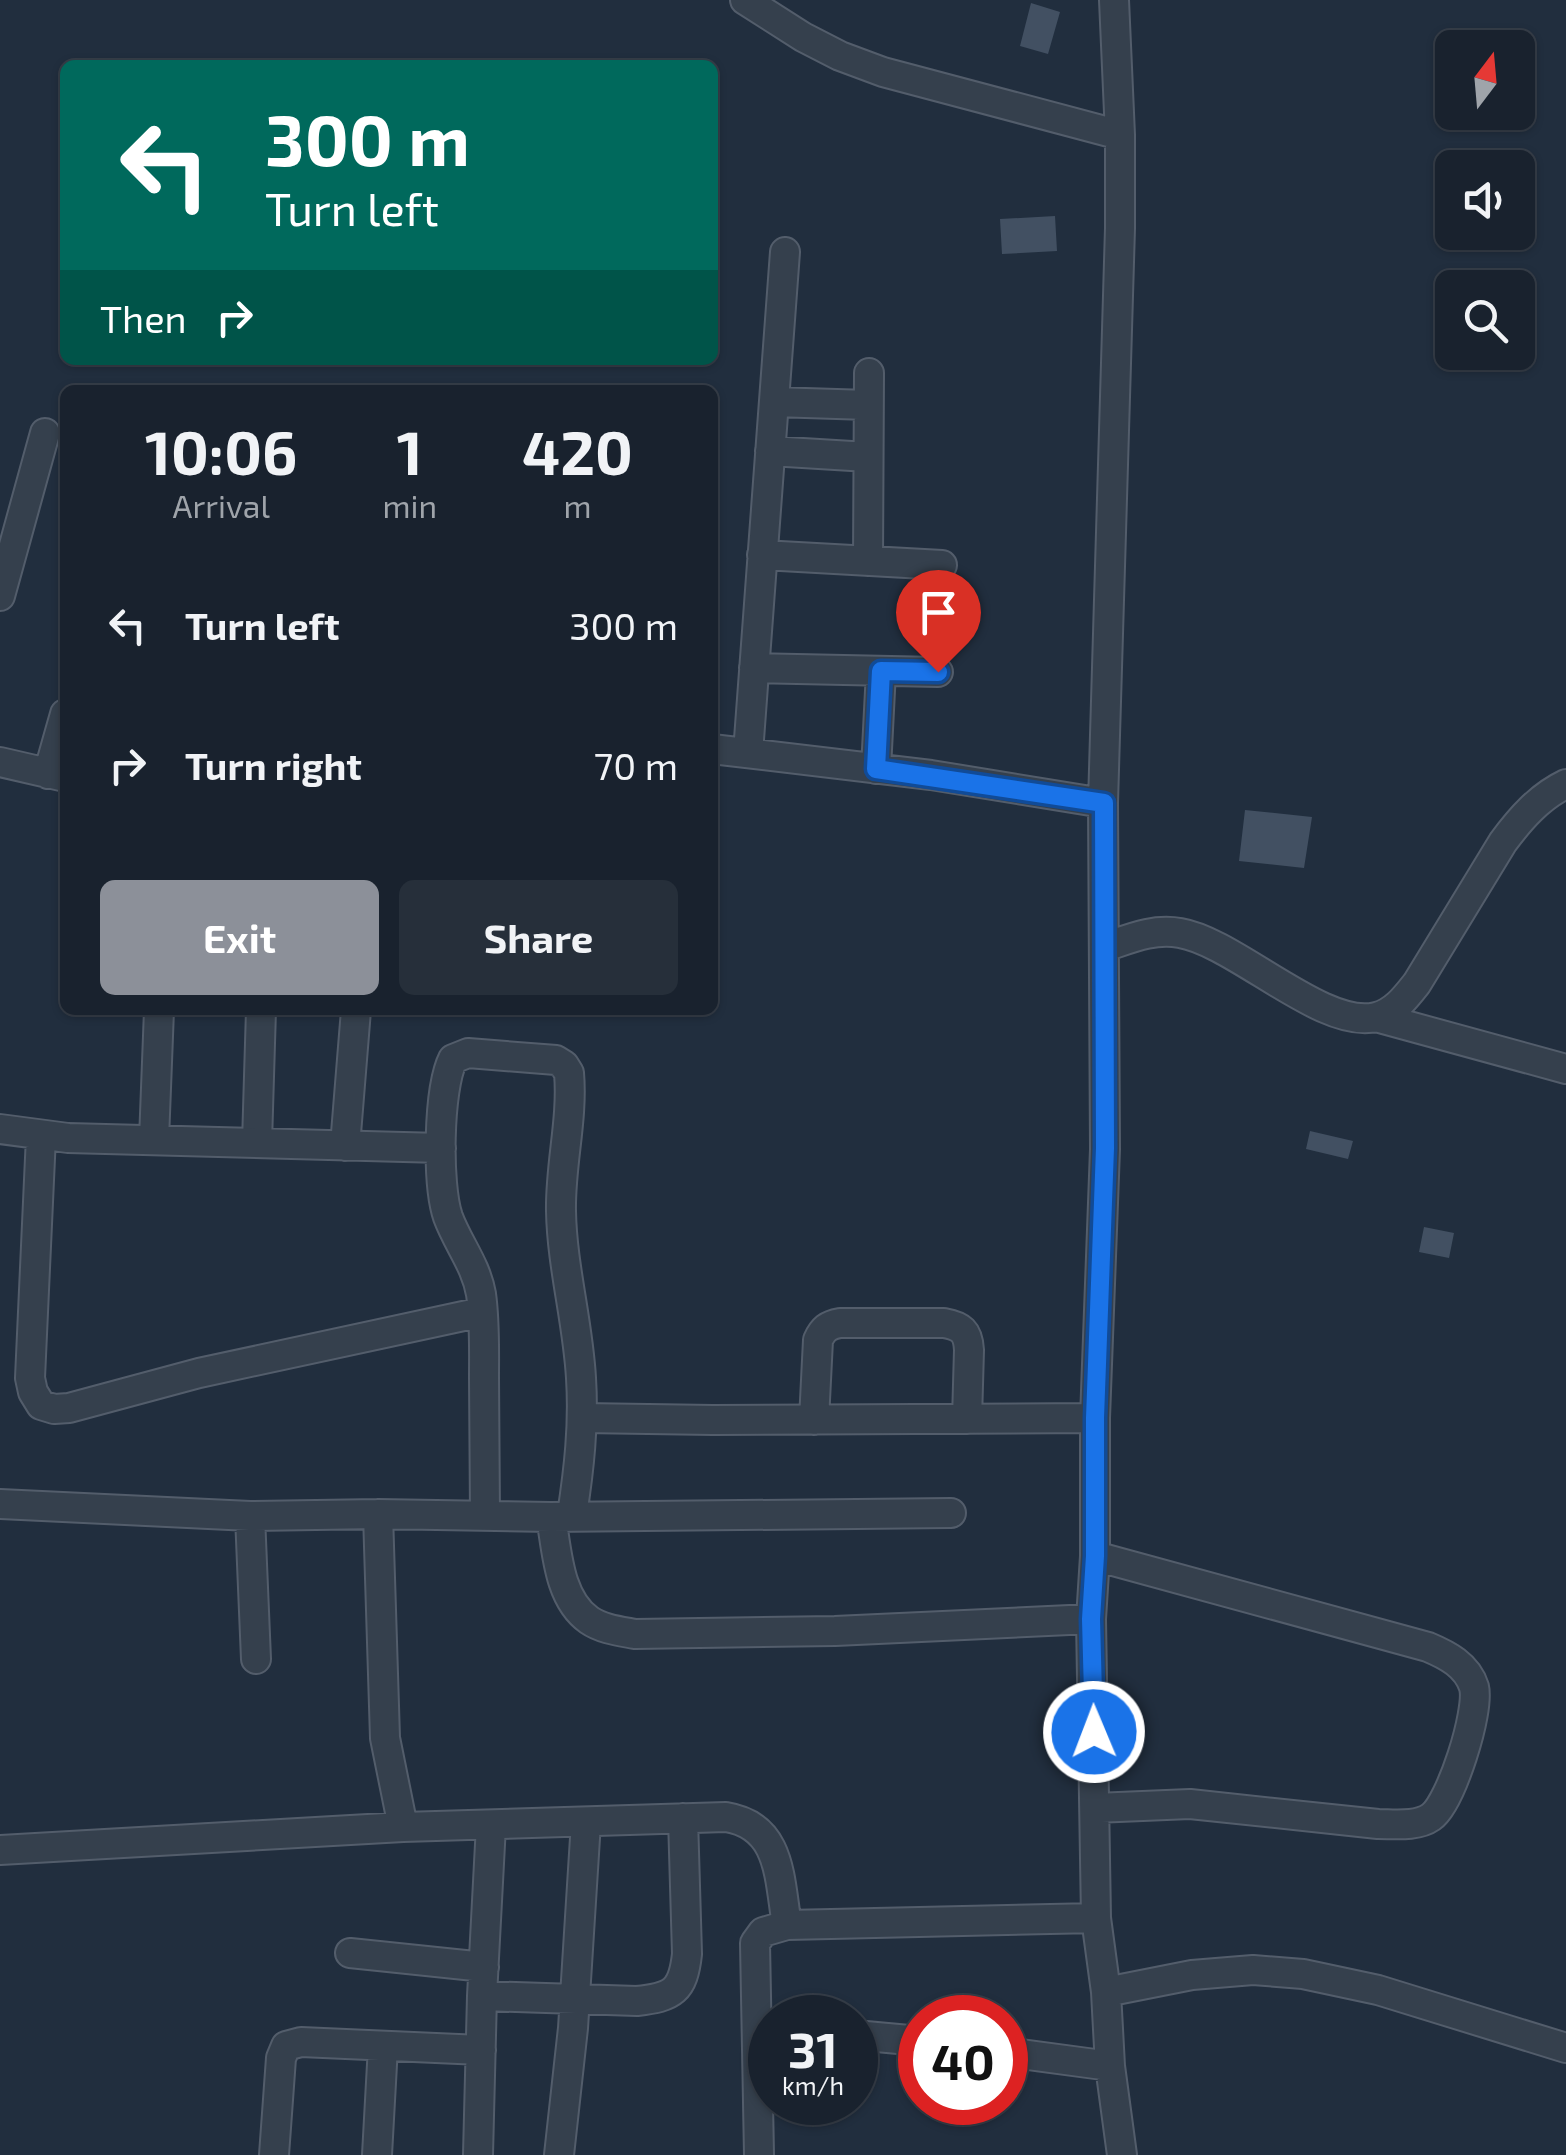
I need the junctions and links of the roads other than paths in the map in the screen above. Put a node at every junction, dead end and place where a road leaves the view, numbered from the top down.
1 (745, 0) edge
2 (1114, 0) edge
3 (1120, 135) junction
4 (785, 252) dead end
5 (868, 373) dead end
6 (774, 402) junction
7 (868, 406) junction
8 (44, 433) dead end
9 (770, 450) junction
10 (868, 456) junction
11 (762, 555) junction
12 (868, 561) junction
13 (942, 566) dead end
14 (0, 596) edge
15 (754, 668) junction
16 (881, 671) junction
17 (938, 672) dead end
18 (60, 748) edge
19 (718, 750) edge
20 (748, 753) junction
21 (0, 762) edge
22 (876, 769) junction
23 (56, 775) edge
24 (1566, 784) edge
25 (1104, 803) junction
26 (1105, 947) junction
27 (160, 1015) edge
28 (261, 1015) edge
29 (356, 1015) edge
30 (1376, 1017) junction
31 (1566, 1069) edge
32 (0, 1129) edge
33 (40, 1136) junction
34 (154, 1140) junction
35 (256, 1143) junction
36 (345, 1146) junction
37 (441, 1148) junction
38 (482, 1312) junction
39 (583, 1418) junction
40 (967, 1418) junction
41 (1095, 1418) junction
42 (814, 1420) junction
43 (0, 1504) edge
44 (952, 1513) dead end
45 (378, 1514) junction
46 (250, 1516) junction
47 (485, 1516) junction
48 (562, 1516) junction
49 (1095, 1556) junction
50 (1091, 1619) junction
51 (256, 1659) dead end
52 (1096, 1808) junction
53 (683, 1818) junction
54 (586, 1822) junction
55 (492, 1824) junction
56 (403, 1827) junction
57 (0, 1850) edge
58 (1096, 1918) junction
59 (787, 1924) junction
60 (350, 1953) dead end
61 (484, 1968) junction
62 (1106, 1992) junction
63 (760, 1995) edge
64 (482, 1996) junction
65 (575, 2000) junction
66 (384, 2046) junction
67 (1566, 2048) edge
68 (480, 2050) junction
69 (1028, 2055) edge
70 (1110, 2066) junction
71 (760, 2125) edge
72 (274, 2155) edge
73 (376, 2155) edge
74 (478, 2155) edge
75 (559, 2155) edge
76 (759, 2155) edge
77 (1122, 2155) edge

1 - 3 street
2 - 3 street
3 - 25 street
4 - 6 street
5 - 7 street
6 - 7 street
6 - 9 street
7 - 10 street
8 - 14 street
9 - 10 street
9 - 11 street
10 - 12 street
11 - 12 street
11 - 15 street
12 - 13 street
15 - 16 street
15 - 20 street
16 - 17 street
16 - 22 street
18 - 23 street
19 - 20 street
20 - 22 street
21 - 23 street
22 - 25 street
24 - 30 street
25 - 26 street
26 - 30 street
26 - 41 street
27 - 34 street
28 - 35 street
29 - 36 street
30 - 31 street
32 - 33 street
33 - 34 street
33 - 38 street
34 - 35 street
35 - 36 street
36 - 37 street
37 - 38 street
37 - 39 street
38 - 47 street
39 - 42 street
39 - 48 street
40 - 41 street
40 - 42 street
40 - 42 street
41 - 49 street
43 - 46 street
44 - 48 street
45 - 46 street
45 - 47 street
45 - 56 street
46 - 51 street
47 - 48 street
48 - 50 street
49 - 50 street
49 - 52 street
50 - 52 street
52 - 58 street
53 - 54 street
53 - 59 street
53 - 65 street
54 - 55 street
54 - 65 street
55 - 56 street
55 - 61 street
56 - 57 street
58 - 59 street
58 - 62 street
59 - 63 street
60 - 61 street
61 - 64 street
62 - 67 street
62 - 70 street
64 - 65 street
64 - 68 street
65 - 75 street
66 - 68 street
66 - 72 street
66 - 73 street
68 - 74 street
69 - 70 street
70 - 77 street
71 - 76 street

